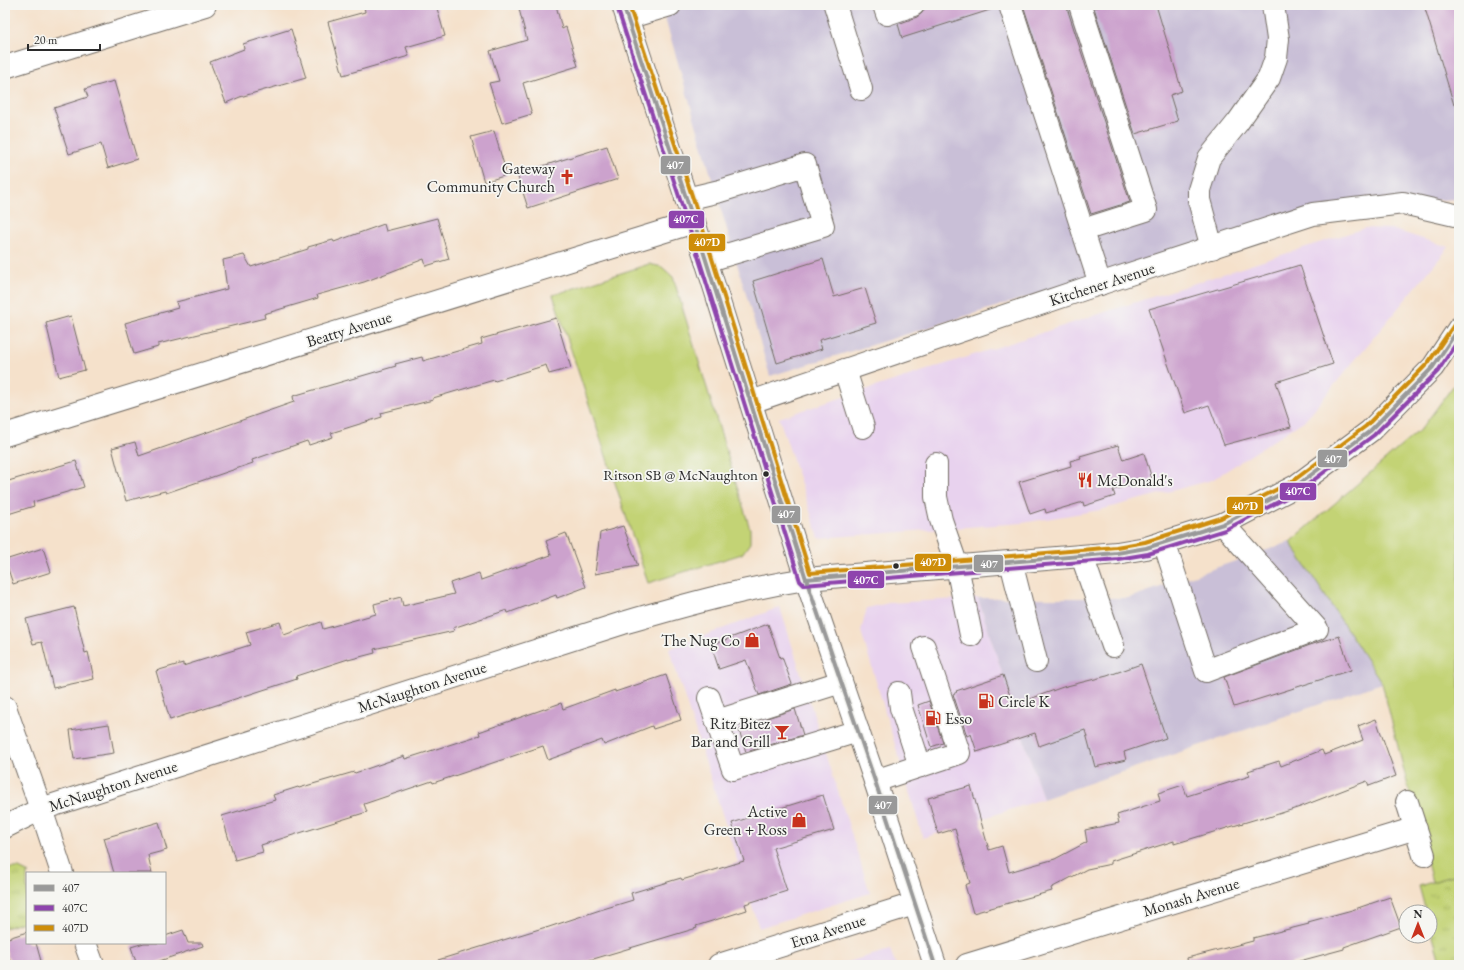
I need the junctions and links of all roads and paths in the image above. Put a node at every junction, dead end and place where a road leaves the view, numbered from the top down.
1 (205, 5) edge
2 (670, 5) edge
3 (835, 5) edge
4 (884, 5) edge
5 (913, 5) edge
6 (1010, 5) edge
7 (1080, 5) edge
8 (1273, 5) edge
9 (625, 12) edge
10 (5, 67) edge
11 (861, 89) dead end
12 (686, 199) junction
13 (1459, 216) edge
14 (694, 222) junction
15 (1083, 230) junction
16 (1212, 248) junction
17 (706, 261) junction
18 (1100, 284) junction
19 (1459, 328) edge
20 (845, 370) junction
21 (751, 402) junction
22 (863, 427) dead end
23 (5, 435) edge
24 (936, 464) dead end
25 (1223, 524) junction
26 (1164, 542) junction
27 (1082, 556) junction
28 (1011, 562) junction
29 (957, 566) junction
30 (806, 579) junction
31 (971, 635) dead end
32 (1113, 646) dead end
33 (924, 647) dead end
34 (1036, 661) dead end
35 (841, 682) junction
36 (899, 693) dead end
37 (709, 698) dead end
38 (5, 707) edge
39 (717, 721) junction
40 (858, 731) junction
41 (920, 766) junction
42 (875, 781) junction
43 (1407, 802) dead end
44 (41, 809) junction
45 (5, 827) edge
46 (1416, 828) junction
47 (1424, 854) dead end
48 (62, 872) edge
49 (914, 904) junction
50 (85, 944) edge
51 (93, 965) edge
52 (719, 965) edge
53 (935, 965) edge
54 (966, 965) edge

1 - 10 street
2 - 9 street
3 - 11 street
4 - 5 street
6 - 15 street
7 - 15 street
8 - 16 street
9 - 12 street
12 - 14 street
12 - 17 street
13 - 16 street, Kitchener Avenue
14 - 17 street
14 - 23 street, Beatty Avenue
15 - 18 street
16 - 18 street, Kitchener Avenue
17 - 21 street
18 - 20 street, Kitchener Avenue
19 - 25 street, McNaughton Avenue
20 - 21 street, Kitchener Avenue
20 - 22 street
21 - 30 street
24 - 29 street
25 - 26 street, McNaughton Avenue
25 - 26 street
26 - 27 street, McNaughton Avenue
27 - 28 street, McNaughton Avenue
27 - 32 street
28 - 29 street, McNaughton Avenue
28 - 34 street
29 - 30 street, McNaughton Avenue
29 - 31 street
30 - 35 street
30 - 44 street, McNaughton Avenue
33 - 41 street
35 - 39 street
35 - 40 street
36 - 41 street
37 - 39 street
38 - 44 street
39 - 40 street
40 - 42 street
41 - 42 street
42 - 49 street
43 - 46 street
44 - 45 street, McNaughton Avenue
44 - 48 street
46 - 47 street
46 - 54 street, Monash Avenue
49 - 52 street, Etna Avenue
49 - 53 street
50 - 51 street

